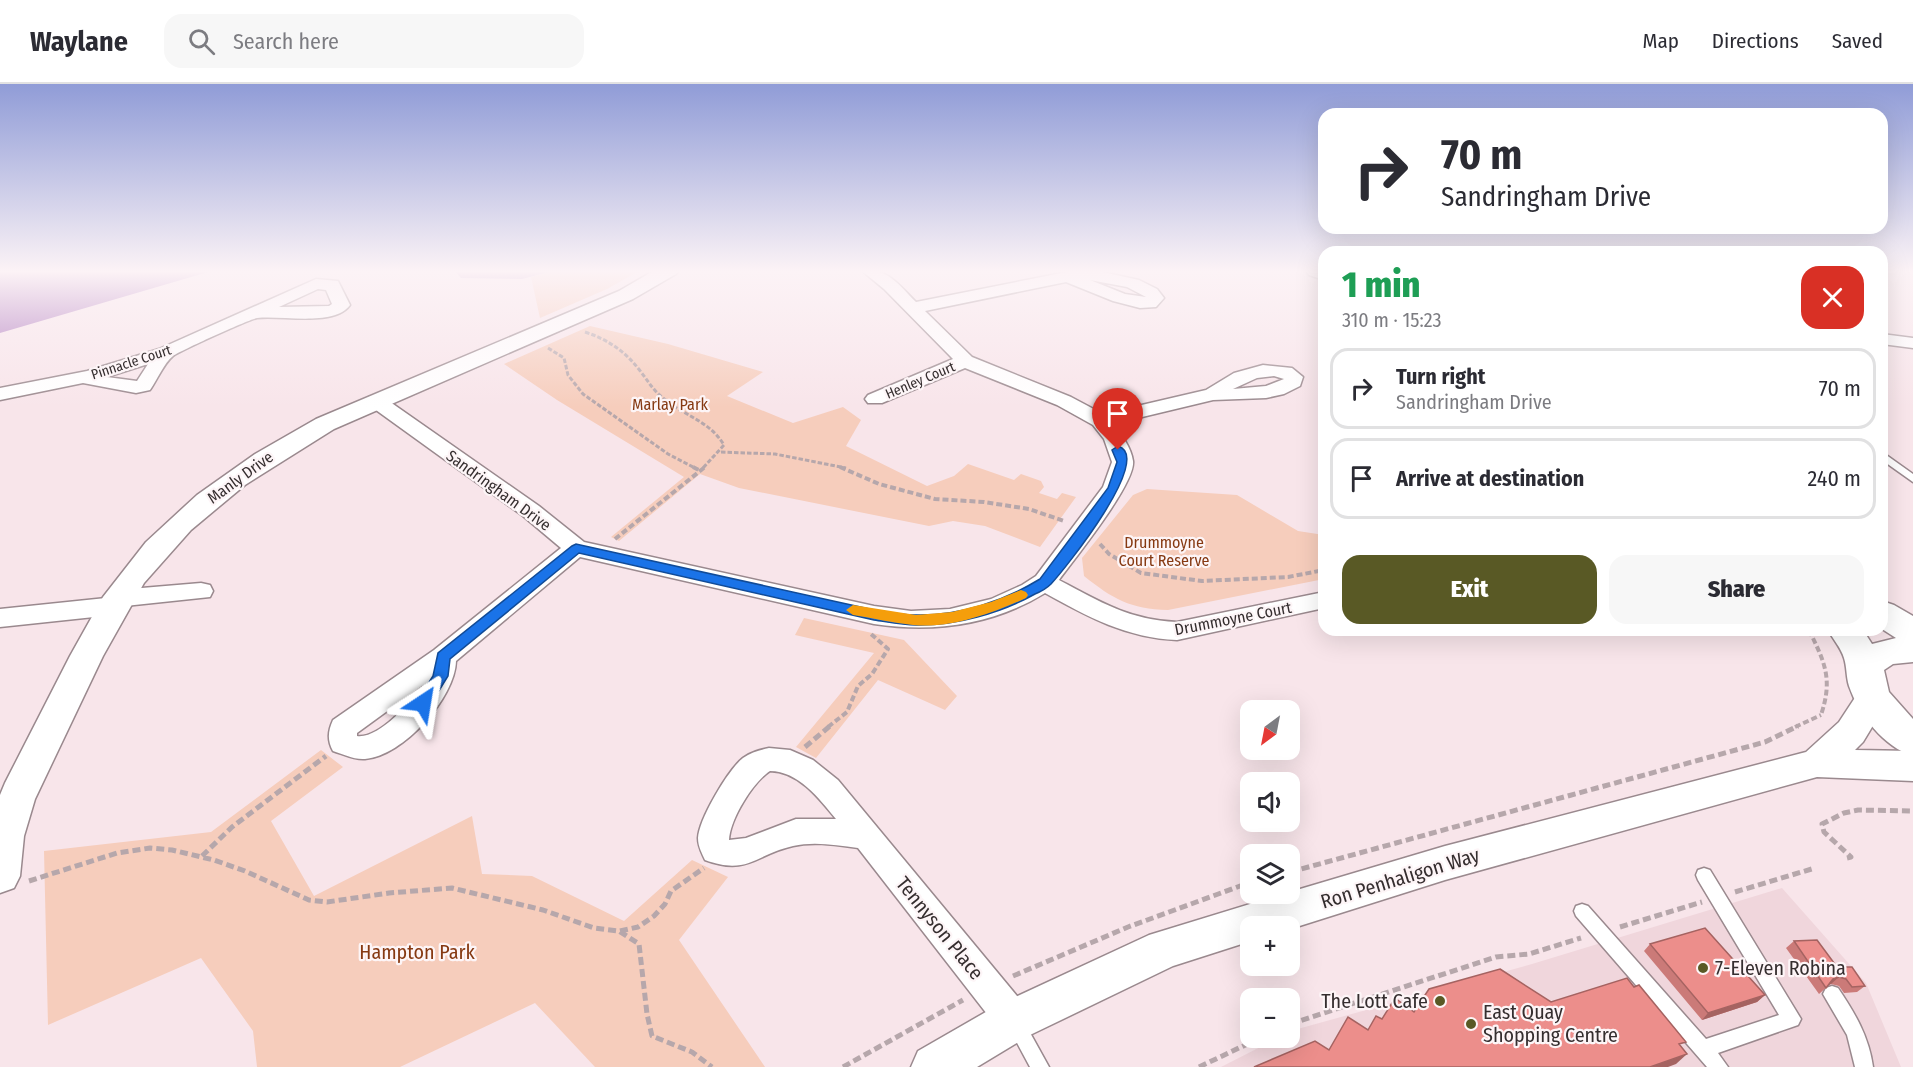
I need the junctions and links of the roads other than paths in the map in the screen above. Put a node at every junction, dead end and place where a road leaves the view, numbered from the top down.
1 (249, 316) edge
2 (577, 316) edge
3 (920, 316) edge
4 (1888, 340) edge
5 (1913, 343) edge
6 (965, 361) junction
7 (0, 394) edge
8 (1213, 394) dead end
9 (875, 399) dead end
10 (376, 401) junction
11 (1100, 421) junction
12 (1888, 460) edge
13 (1913, 479) edge
14 (587, 551) junction
15 (1045, 582) junction
16 (201, 591) dead end
17 (1318, 601) edge
18 (116, 602) junction
19 (1888, 617) edge
20 (0, 618) edge
21 (1913, 632) edge
22 (1849, 636) edge
23 (1913, 649) edge
24 (1869, 686) junction
25 (1913, 741) edge
26 (343, 743) road end
27 (1817, 763) junction
28 (1913, 766) edge
29 (866, 836) junction
30 (1704, 875) dead end
31 (9, 881) edge
32 (1582, 911) dead end
33 (1832, 994) dead end
34 (1001, 1004) junction
35 (1703, 1049) junction
36 (934, 1067) edge
37 (1040, 1067) edge
38 (1719, 1067) edge
39 (1864, 1067) edge

1 - 7 street, Pinnacle Court
2 - 10 street, Manly Drive
3 - 6 street, Sandringham Drive
4 - 5 street
6 - 9 street, Henley Court
6 - 11 street, Sandringham Drive
8 - 11 street
10 - 14 street, Sandringham Drive
10 - 18 street, Manly Drive
11 - 15 street, Sandringham Drive
12 - 13 lane
14 - 15 street, Sandringham Drive
14 - 26 street
15 - 17 street, Drummoyne Court
16 - 18 street
18 - 20 street
18 - 31 street, Manly Drive
19 - 21 main road
22 - 24 main road
23 - 24 main road
24 - 25 main road
24 - 27 street, Ron Penhaligon Way
27 - 28 street, Ron Penhaligon Way
27 - 34 street, Ron Penhaligon Way
29 - 29 street, Tennyson Place
29 - 34 street, Tennyson Place
30 - 35 lane
32 - 35 lane
33 - 39 lane
34 - 36 street, Ron Penhaligon Way
34 - 37 lane
35 - 38 lane

